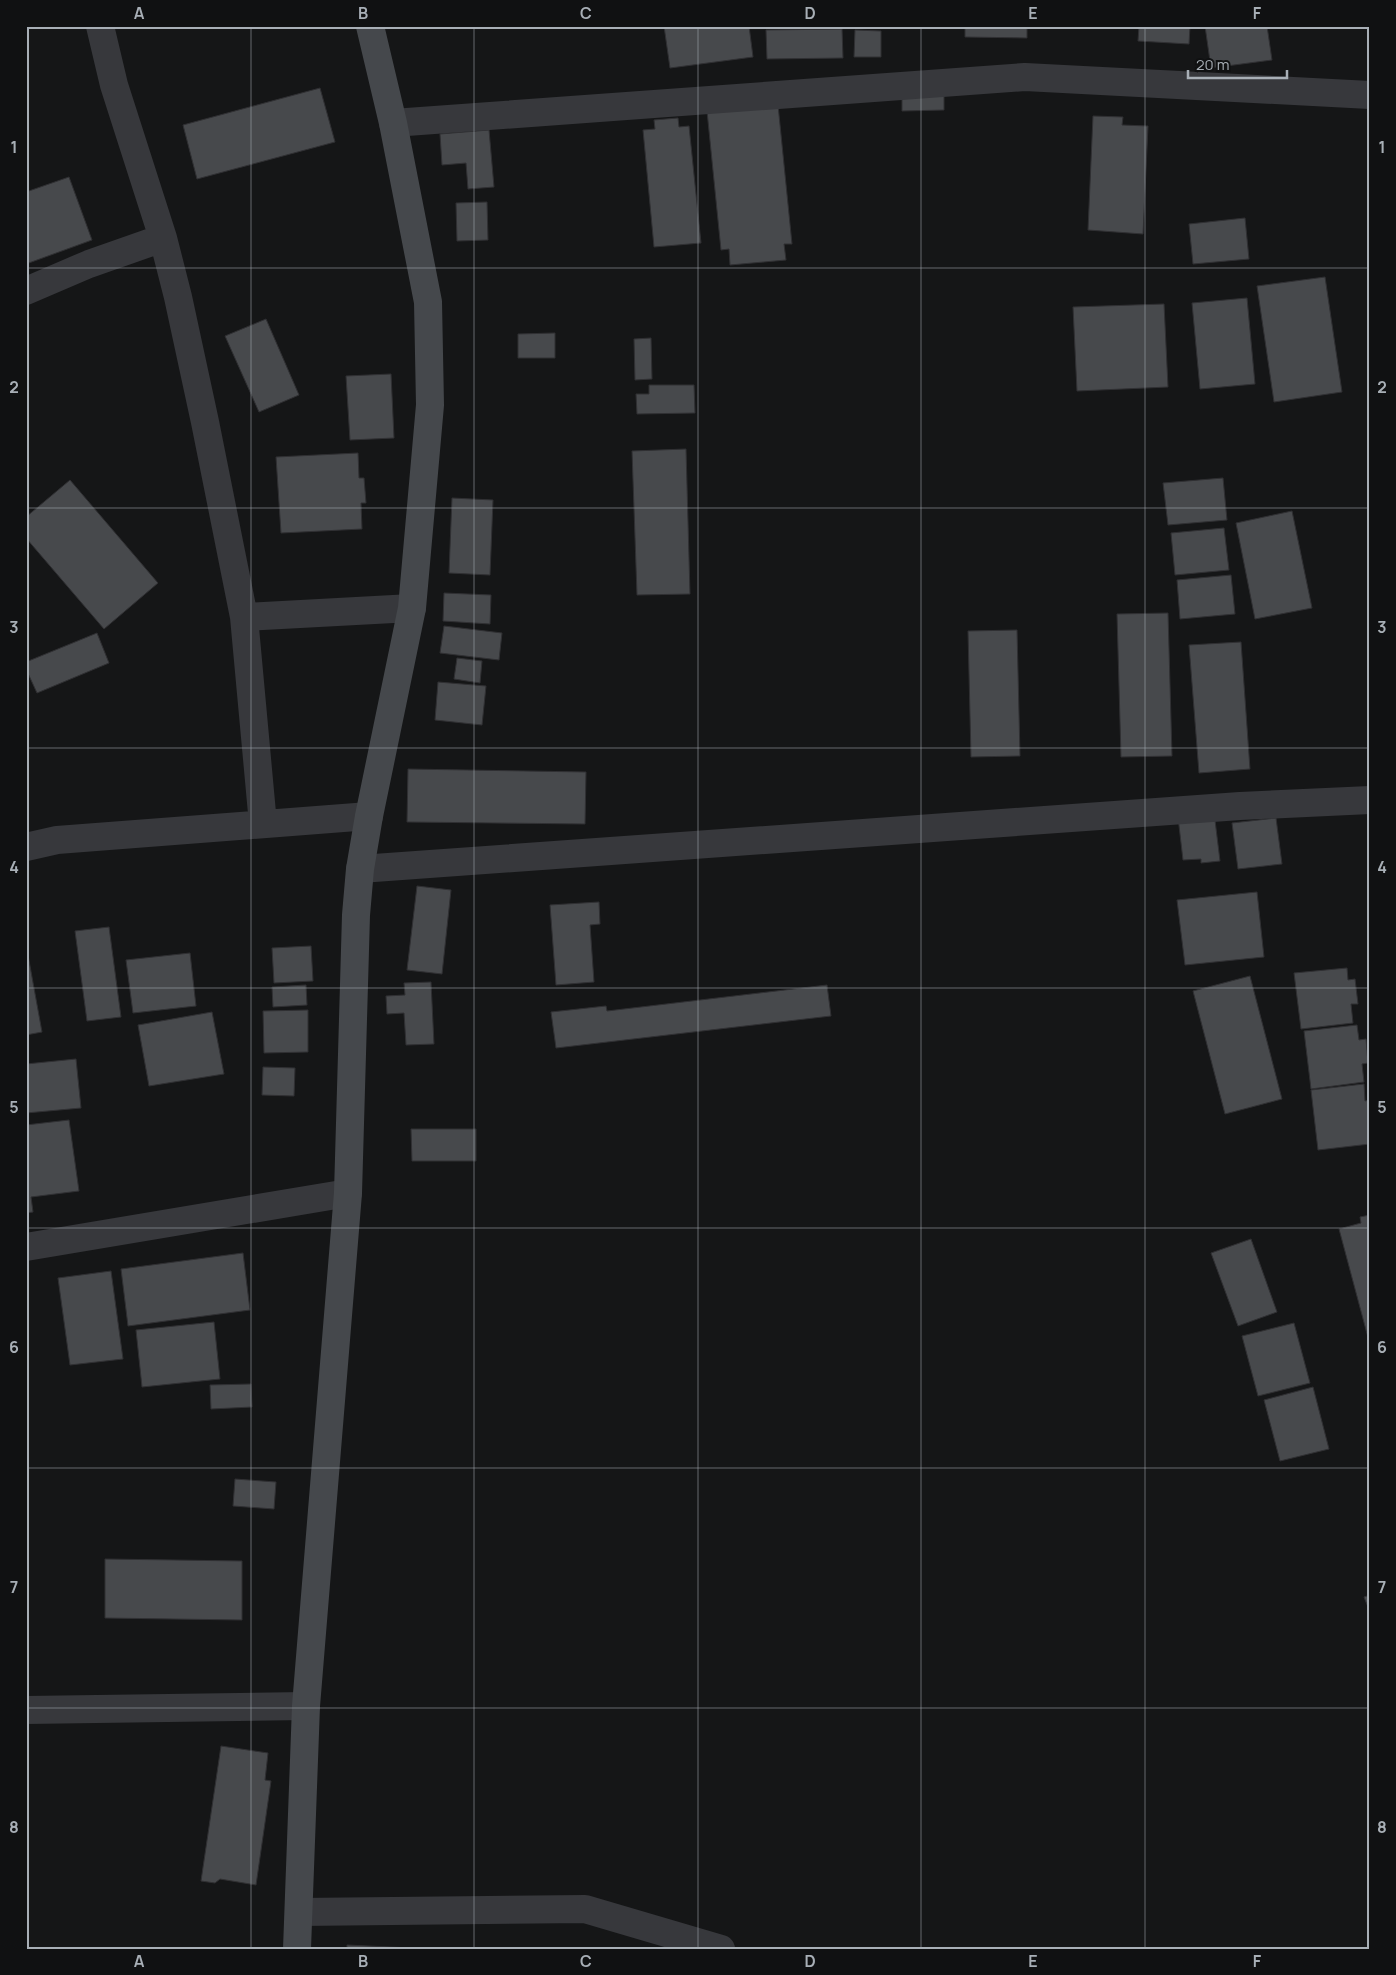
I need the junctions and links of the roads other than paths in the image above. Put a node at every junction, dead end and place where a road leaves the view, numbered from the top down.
1 (100, 26) edge
2 (370, 26) edge
3 (1370, 95) edge
4 (393, 123) junction
5 (163, 238) junction
6 (26, 291) edge
7 (412, 608) junction
8 (244, 617) junction
9 (1370, 800) edge
10 (369, 816) junction
11 (263, 824) junction
12 (26, 847) edge
13 (360, 869) junction
14 (348, 1193) junction
15 (26, 1247) edge
16 (306, 1706) junction
17 (26, 1710) edge
18 (299, 1912) junction
19 (297, 1949) edge
20 (721, 1949) edge

1 - 5 street
2 - 4 street
3 - 4 street
4 - 7 street
5 - 6 street
5 - 8 street
7 - 8 street
7 - 10 street
8 - 11 street
9 - 13 street
10 - 11 street
10 - 13 street
11 - 12 street
13 - 14 street
14 - 15 street
14 - 16 street
16 - 17 street
16 - 18 street
18 - 19 street
18 - 20 street

